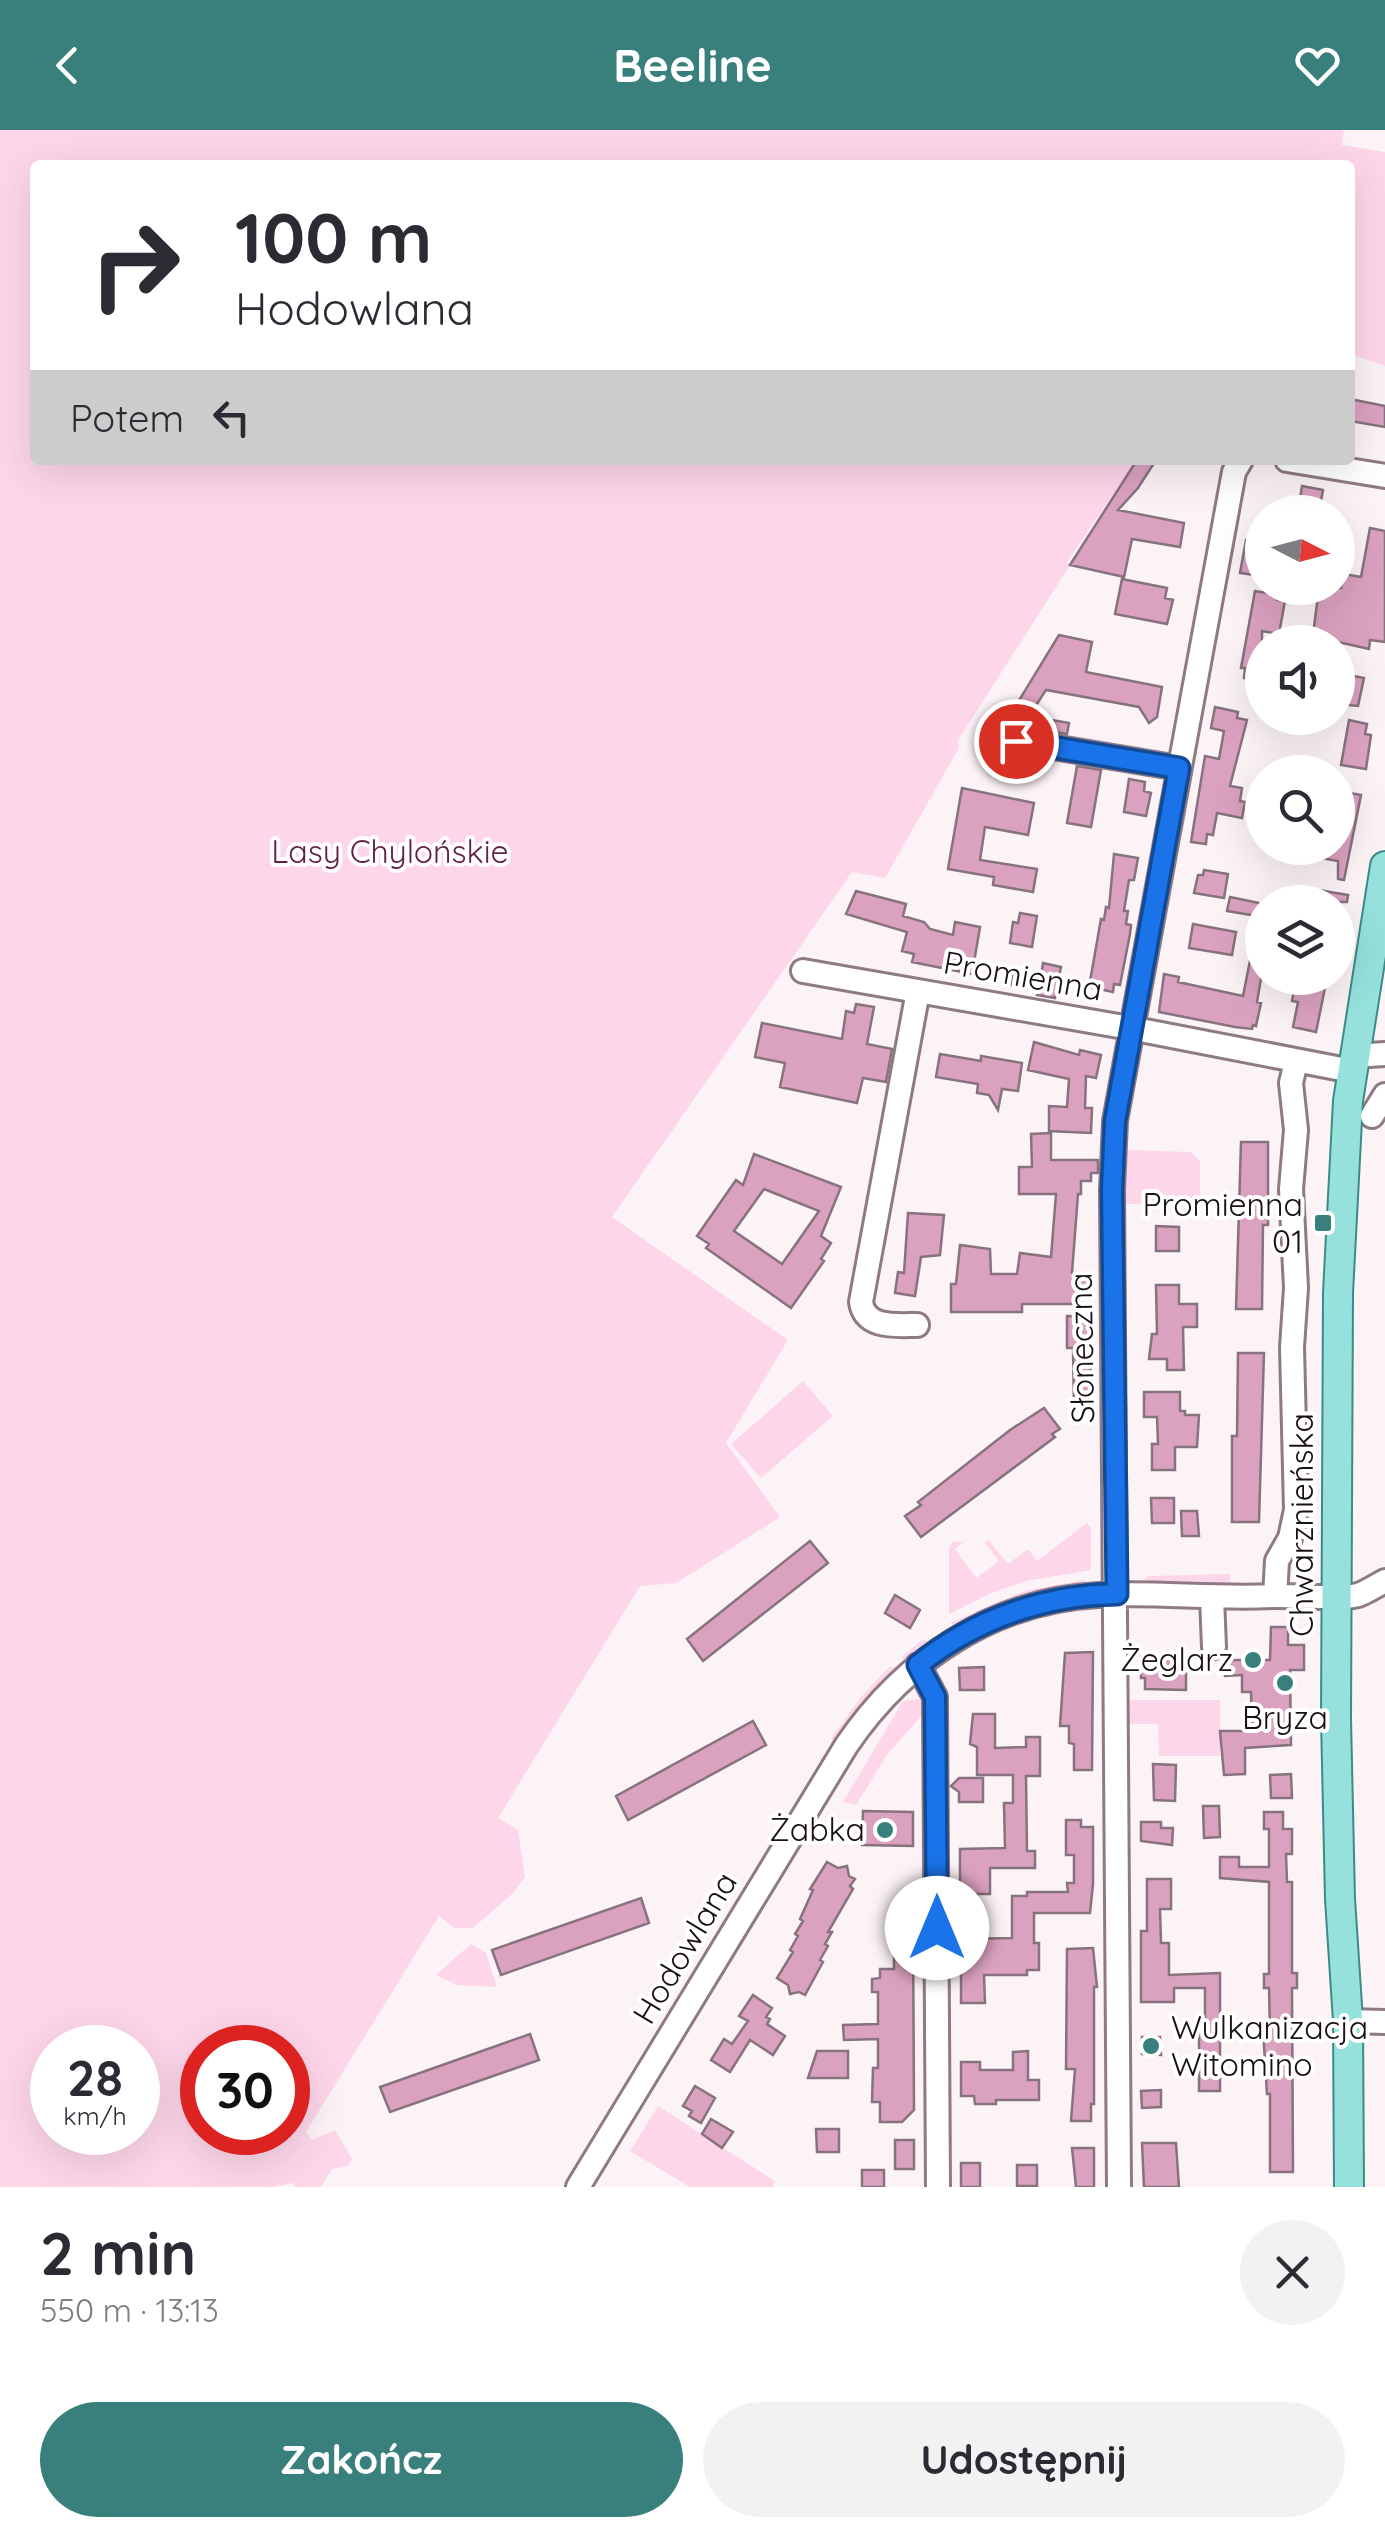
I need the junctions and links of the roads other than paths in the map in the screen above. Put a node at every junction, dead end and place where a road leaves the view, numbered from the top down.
1 (1238, 465) edge
2 (1318, 465) edge
3 (1385, 476) edge
4 (1016, 741) dead end
5 (1179, 768) junction
6 (1385, 866) edge
7 (803, 971) dead end
8 (918, 991) junction
9 (1130, 1028) junction
10 (1385, 1054) edge
11 (1296, 1061) junction
12 (1353, 1063) junction
13 (1385, 1094) edge
14 (1372, 1116) dead end
15 (917, 1325) dead end
16 (1385, 1581) edge
17 (1117, 1594) junction
18 (1336, 1595) junction
19 (1275, 1596) junction
20 (1212, 1598) junction
21 (1214, 1647) dead end
22 (918, 1665) junction
23 (1348, 2021) junction
24 (1385, 2022) edge
25 (578, 2187) edge
26 (938, 2187) edge
27 (1119, 2187) edge
28 (1348, 2187) edge

1 - 5 street, Słoneczna
2 - 3 street
4 - 5 street
5 - 9 street, Słoneczna
6 - 12 main road, Chwarznieńska
7 - 8 street, Promienna
8 - 9 street, Promienna
8 - 15 street, Promienna
9 - 11 street, Promienna
9 - 17 street, Słoneczna
10 - 12 street, Promienna
11 - 12 street, Promienna
11 - 19 street
12 - 18 main road, Chwarznieńska
13 - 14 street
16 - 18 street, Hodowlana
17 - 20 street, Hodowlana
17 - 22 street, Hodowlana
17 - 27 street, Słoneczna
18 - 19 street, Hodowlana
18 - 23 main road, Chwarznieńska
19 - 20 street, Hodowlana
20 - 21 street
22 - 25 street, Hodowlana
22 - 26 street
23 - 24 street
23 - 28 main road, Chwarznieńska

